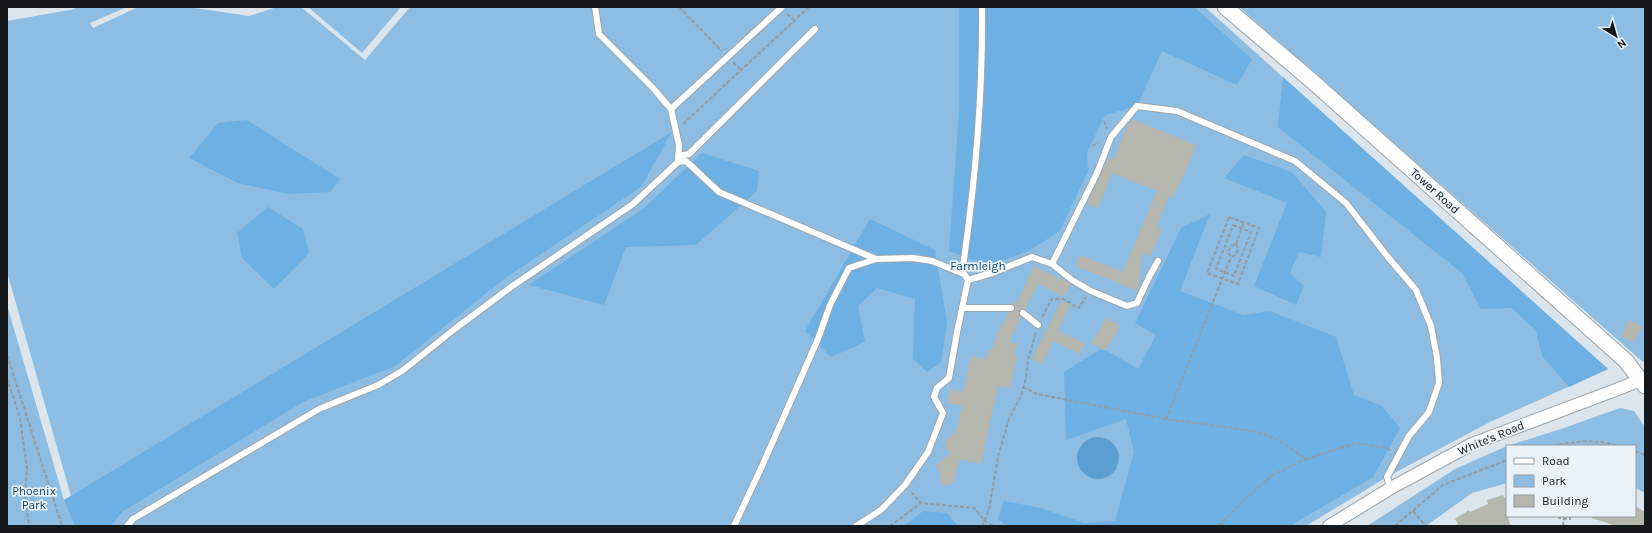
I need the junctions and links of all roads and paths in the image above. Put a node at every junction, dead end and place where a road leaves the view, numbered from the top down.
1 (595, 7) edge
2 (679, 7) edge
3 (782, 7) edge
4 (809, 7) edge
5 (982, 7) edge
6 (1225, 7) edge
7 (815, 29) dead end
8 (728, 57) junction
9 (741, 70) junction
10 (671, 109) junction
11 (680, 126) dead end
12 (678, 159) junction
13 (1244, 222) junction
14 (1242, 229) junction
15 (1236, 244) junction
16 (1224, 247) junction
17 (1229, 249) junction
18 (1237, 252) junction
19 (1242, 254) junction
20 (1231, 257) junction
21 (876, 259) junction
22 (1158, 261) dead end
23 (1052, 264) junction
24 (1225, 272) junction
25 (962, 273) junction
26 (1222, 278) junction
27 (968, 280) junction
28 (1091, 291) junction
29 (962, 308) junction
30 (1011, 308) dead end
31 (1023, 313) dead end
32 (1038, 325) junction
33 (7, 355) edge
34 (7, 378) edge
35 (1644, 380) edge
36 (1024, 388) junction
37 (1166, 419) junction
38 (1567, 444) edge
39 (1614, 445) edge
40 (1397, 457) junction
41 (1306, 459) junction
42 (1506, 460) edge
43 (905, 486) junction
44 (1391, 488) junction
45 (921, 503) junction
46 (1413, 511) junction
47 (1559, 517) edge
48 (1570, 517) edge
49 (1564, 518) junction
50 (985, 521) junction
51 (29, 526) edge
52 (62, 526) edge
53 (127, 526) edge
54 (734, 526) edge
55 (856, 526) edge
56 (890, 526) edge
57 (982, 526) edge
58 (994, 526) edge
59 (1220, 526) edge
60 (1329, 526) edge
61 (1395, 526) edge
62 (1426, 526) edge
63 (1563, 526) edge

1 - 10 lane
2 - 8 path
3 - 8 lane
4 - 9 path
5 - 25 lane
6 - 35 street, Tower Road
7 - 12 lane
8 - 9 path
8 - 10 lane
9 - 11 path
10 - 12 lane
12 - 21 lane
12 - 53 lane
13 - 14 path
13 - 26 path
13 - 26 path
14 - 15 path
14 - 16 path
14 - 19 path
15 - 17 path
15 - 18 path
16 - 17 path
16 - 24 path
17 - 20 path
18 - 19 path
18 - 20 path
19 - 24 path
20 - 24 path
21 - 25 lane
21 - 54 lane
22 - 28 lane
23 - 27 lane
23 - 28 lane
23 - 40 lane
24 - 26 path
25 - 27 lane
26 - 37 path
27 - 29 lane
28 - 32 path
29 - 30 lane
29 - 43 lane
31 - 32 lane
32 - 36 path
33 - 52 path
34 - 51 path
35 - 44 street, White's Road
36 - 37 path
36 - 50 path
37 - 41 path
38 - 39 path
40 - 41 path
40 - 44 lane
41 - 59 path
42 - 46 path
43 - 45 path
43 - 55 lane
44 - 60 street, White's Road
45 - 50 path
45 - 56 path
46 - 61 path
46 - 62 path
47 - 49 path
48 - 49 path
49 - 63 path
50 - 57 path
50 - 58 path

